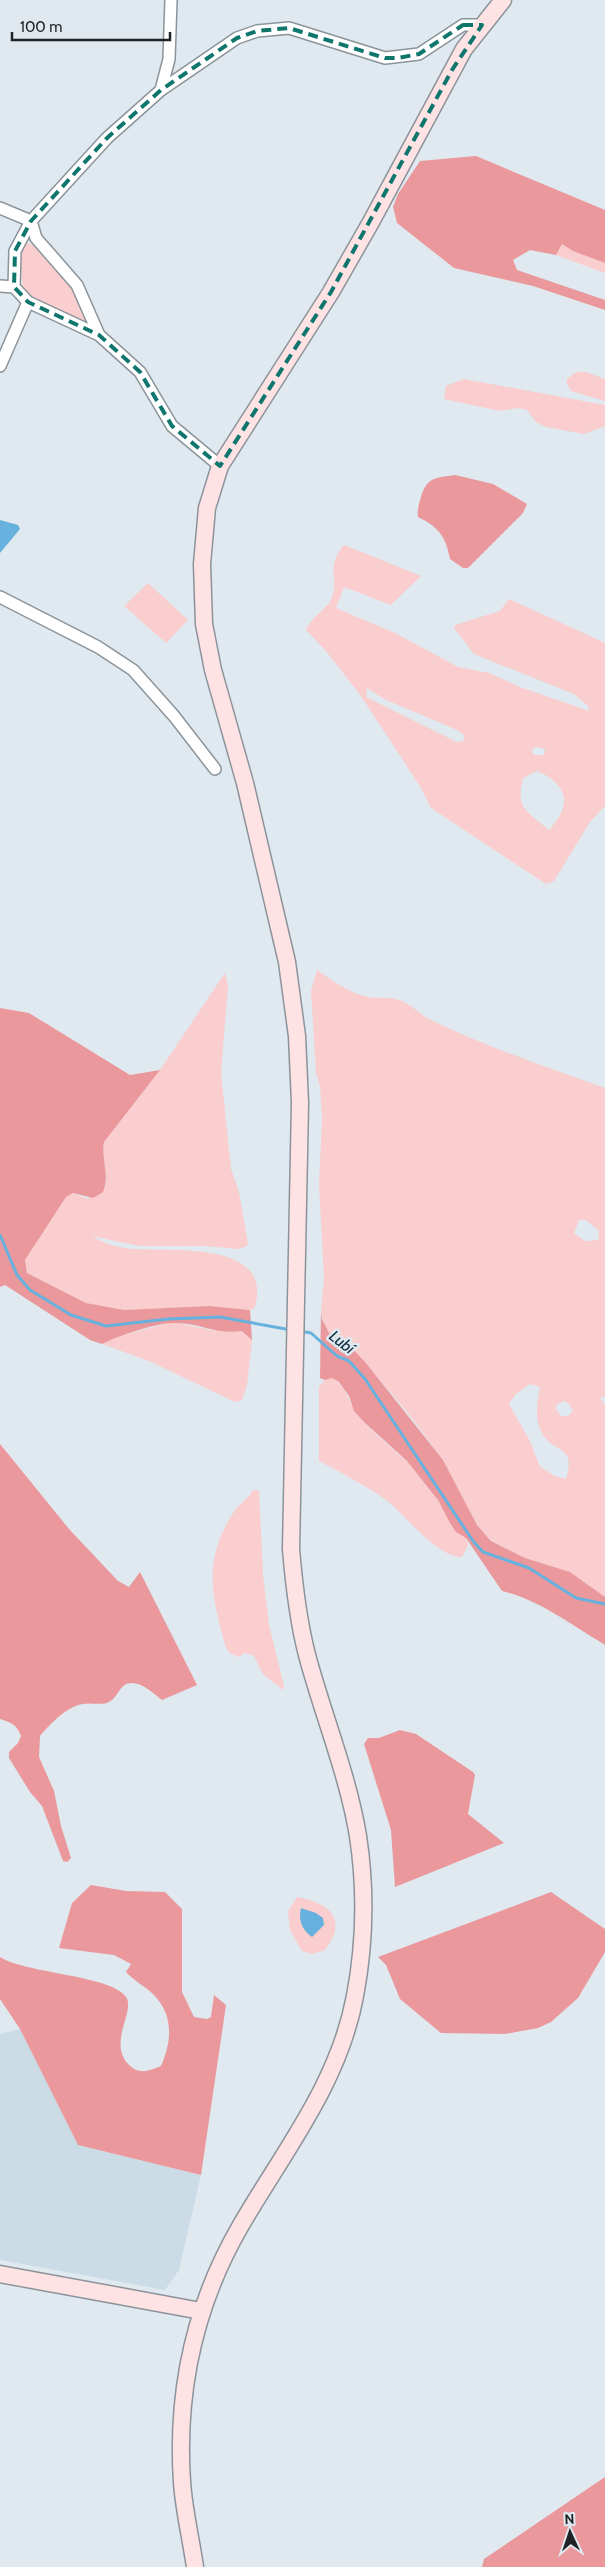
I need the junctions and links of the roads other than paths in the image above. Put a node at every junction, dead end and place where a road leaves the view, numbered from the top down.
1 (171, 0) edge
2 (503, 0) edge
3 (482, 25) junction
4 (161, 90) junction
5 (0, 208) edge
6 (31, 221) junction
7 (0, 286) edge
8 (14, 288) junction
9 (28, 302) junction
10 (99, 335) junction
11 (0, 366) edge
12 (220, 466) junction
13 (0, 597) edge
14 (215, 769) dead end
15 (0, 2274) edge
16 (201, 2312) junction
17 (195, 2567) edge

1 - 4 street
2 - 3 main road
3 - 4 street
3 - 12 main road
4 - 6 street
5 - 6 street
6 - 8 street
6 - 10 street
7 - 8 street
8 - 9 street
9 - 10 street
9 - 11 street
10 - 12 street
12 - 16 main road
13 - 14 street
15 - 16 main road
16 - 17 main road

